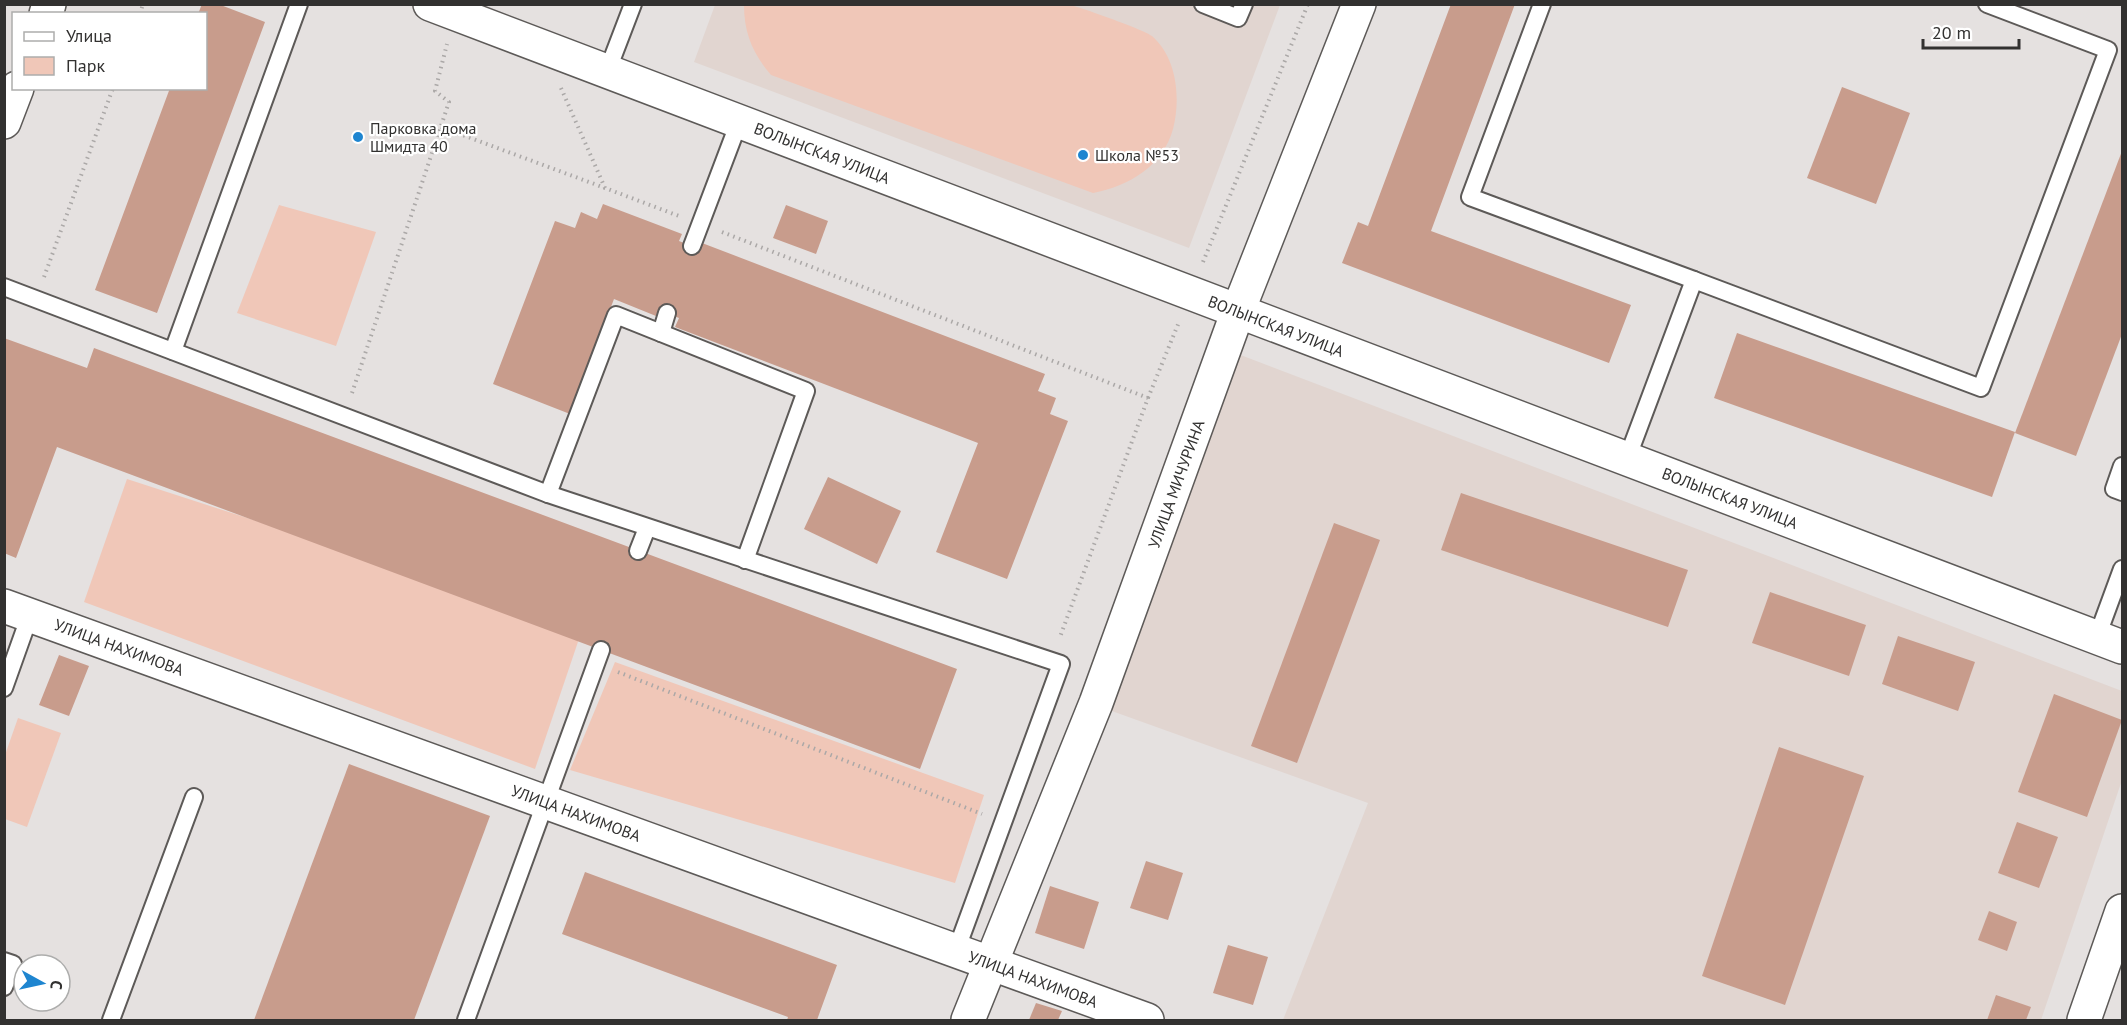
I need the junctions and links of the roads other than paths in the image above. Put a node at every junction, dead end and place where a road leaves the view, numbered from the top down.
1 (299, 4) edge
2 (633, 4) edge
3 (1203, 4) edge
4 (1244, 4) edge
5 (1359, 4) edge
6 (1542, 4) edge
7 (1987, 4) edge
8 (448, 8) edge
9 (607, 72) junction
10 (16, 90) edge
11 (4, 122) edge
12 (739, 122) junction
13 (692, 246) dead end
14 (1694, 280) junction
15 (4, 287) edge
16 (1238, 311) junction
17 (667, 313) dead end
18 (661, 333) junction
19 (172, 351) junction
20 (1627, 459) junction
21 (2122, 466) edge
22 (2122, 492) edge
23 (548, 494) junction
24 (647, 528) junction
25 (638, 551) dead end
26 (744, 560) junction
27 (2122, 569) edge
28 (17, 610) edge
29 (2110, 642) edge
30 (599, 656) road end
31 (4, 688) edge
32 (194, 797) dead end
33 (545, 802) junction
34 (2122, 911) edge
35 (956, 951) junction
36 (4, 961) edge
37 (990, 963) junction
38 (4, 987) edge
39 (111, 1020) edge
40 (466, 1020) edge
41 (968, 1020) edge
42 (1147, 1020) edge
43 (2084, 1020) edge

1 - 19 lane
2 - 9 lane
3 - 4 lane
5 - 16 street, УЛИЦА МИЧУРИНА
6 - 14 lane
7 - 14 lane
8 - 9 street, ВОЛЫНСКАЯ УЛИЦА
9 - 12 street, ВОЛЫНСКАЯ УЛИЦА
10 - 11 street
12 - 13 lane
12 - 16 street, ВОЛЫНСКАЯ УЛИЦА
14 - 20 lane
15 - 19 lane
16 - 20 street, ВОЛЫНСКАЯ УЛИЦА
16 - 37 street, УЛИЦА МИЧУРИНА
17 - 18 lane
18 - 23 lane
18 - 26 lane
19 - 23 lane
20 - 29 street, ВОЛЫНСКАЯ УЛИЦА
21 - 22 lane
23 - 24 lane
24 - 25 lane
24 - 26 lane
26 - 35 lane
27 - 29 lane
28 - 31 lane
28 - 33 street, УЛИЦА НАХИМОВА
30 - 33 lane
32 - 39 lane
33 - 35 street, УЛИЦА НАХИМОВА
33 - 40 lane
34 - 43 street
35 - 37 street, УЛИЦА НАХИМОВА
36 - 38 lane
37 - 41 street, УЛИЦА МИЧУРИНА
37 - 42 street, УЛИЦА НАХИМОВА

